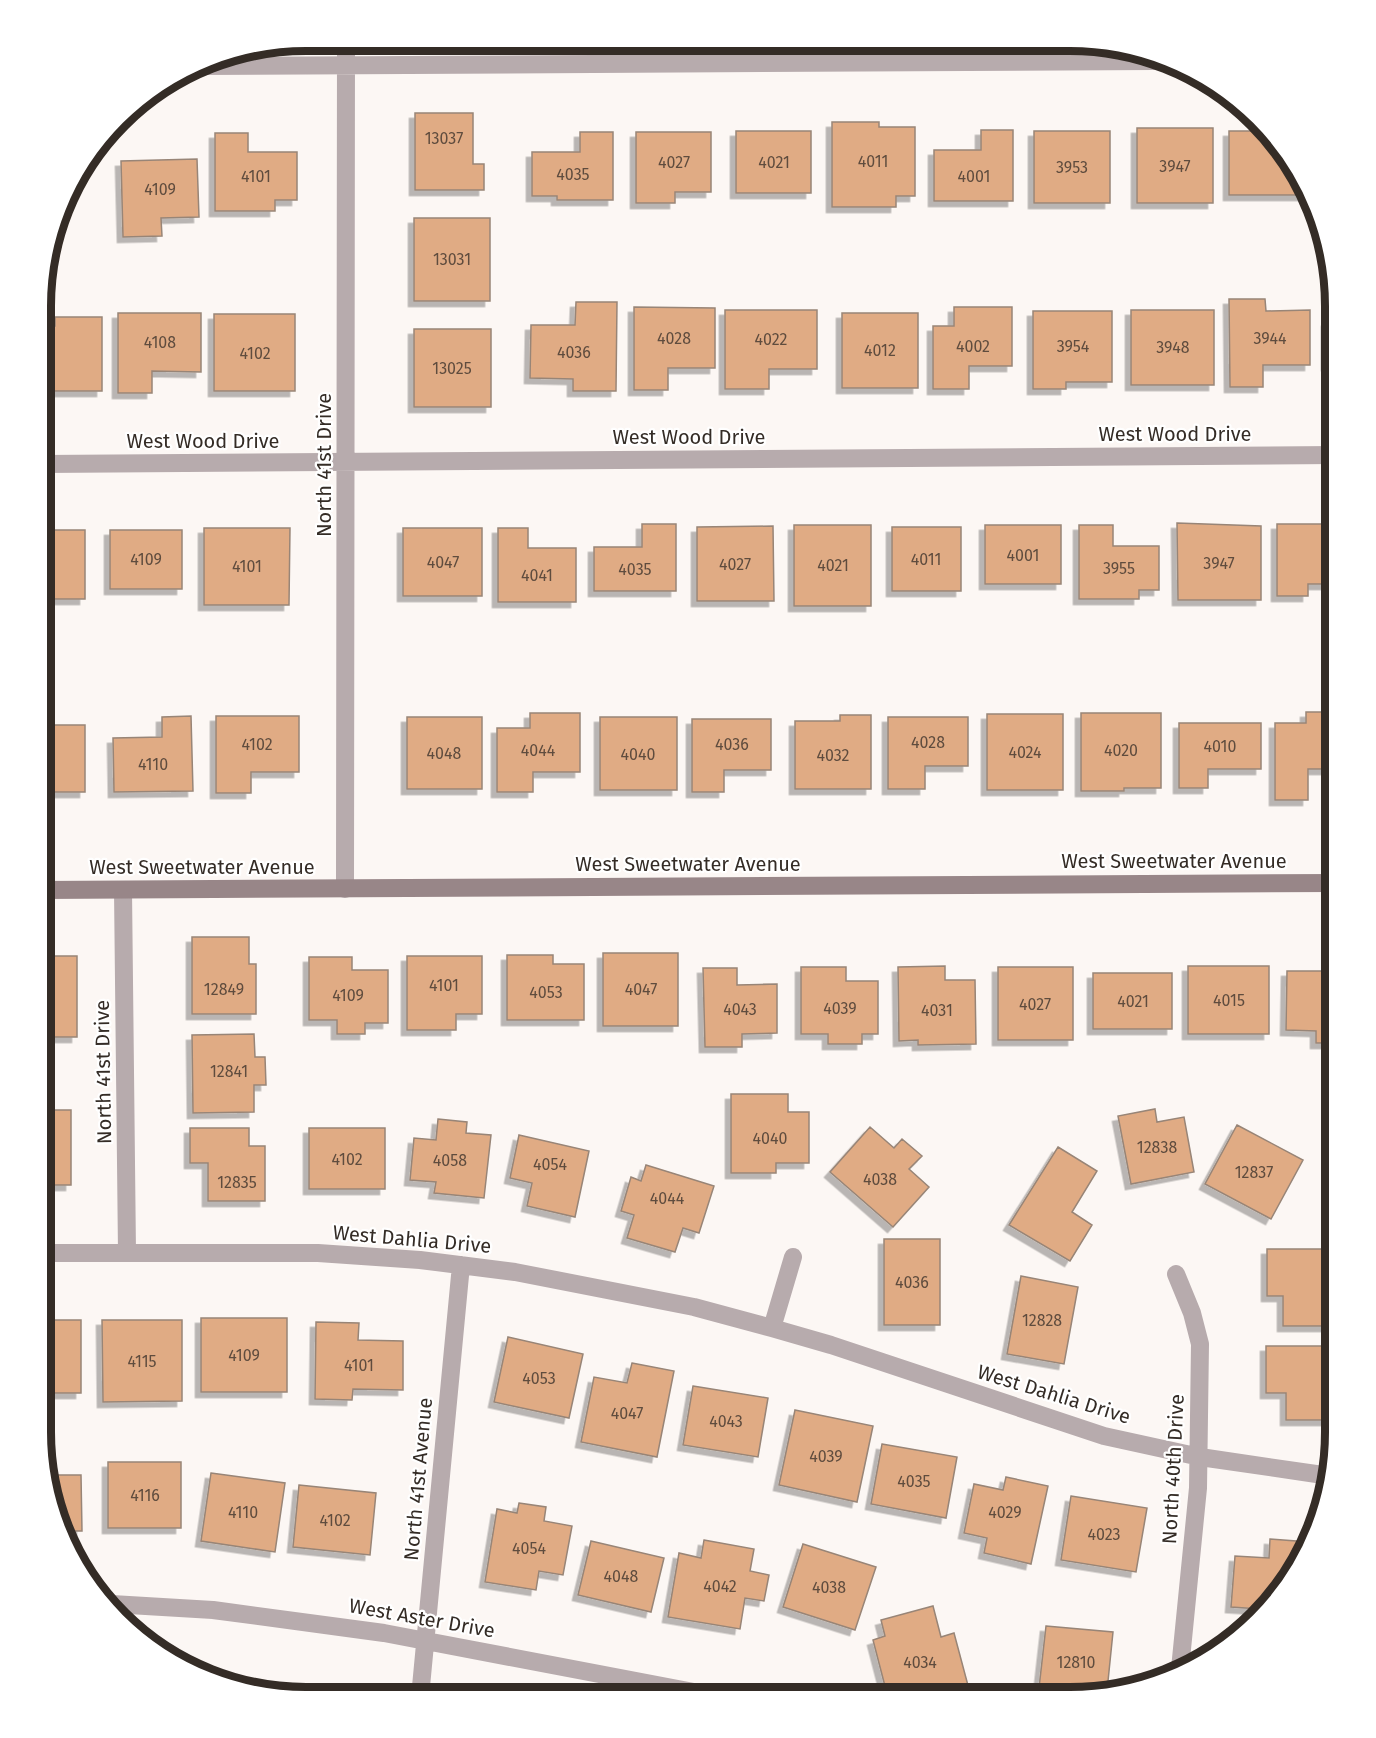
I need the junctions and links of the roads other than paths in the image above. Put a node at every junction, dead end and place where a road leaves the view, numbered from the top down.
1 (346, 51) edge
2 (1139, 61) edge
3 (221, 66) edge
4 (346, 66) junction
5 (1325, 455) edge
6 (346, 462) junction
7 (51, 464) edge
8 (1325, 883) edge
9 (345, 889) junction
10 (51, 890) edge
11 (123, 890) junction
12 (51, 1253) edge
13 (127, 1253) junction
14 (794, 1257) dead end
15 (461, 1265) junction
16 (1176, 1274) dead end
17 (772, 1328) junction
18 (1200, 1457) junction
19 (1321, 1475) edge
20 (118, 1604) edge
21 (426, 1641) junction
22 (1181, 1662) edge
23 (421, 1687) edge
24 (668, 1687) edge

1 - 4 street, North 41st Drive
2 - 4 street
3 - 4 street
4 - 6 street, North 41st Drive
5 - 6 street, West Wood Drive
6 - 7 street, West Wood Drive
6 - 9 street, North 41st Drive
8 - 9 street, West Sweetwater Avenue
9 - 11 street, West Sweetwater Avenue
10 - 11 street, West Sweetwater Avenue
11 - 13 street, North 41st Drive
12 - 13 street, West Dahlia Drive
13 - 15 street, West Dahlia Drive
14 - 17 street
15 - 17 street, West Dahlia Drive
15 - 21 street, North 41st Avenue
16 - 18 street, North 40th Drive
17 - 18 street, West Dahlia Drive
18 - 19 street, West Dahlia Drive
18 - 22 street, North 40th Drive
20 - 21 street, West Aster Drive
21 - 23 street, North 41st Avenue
21 - 24 street, West Aster Drive

